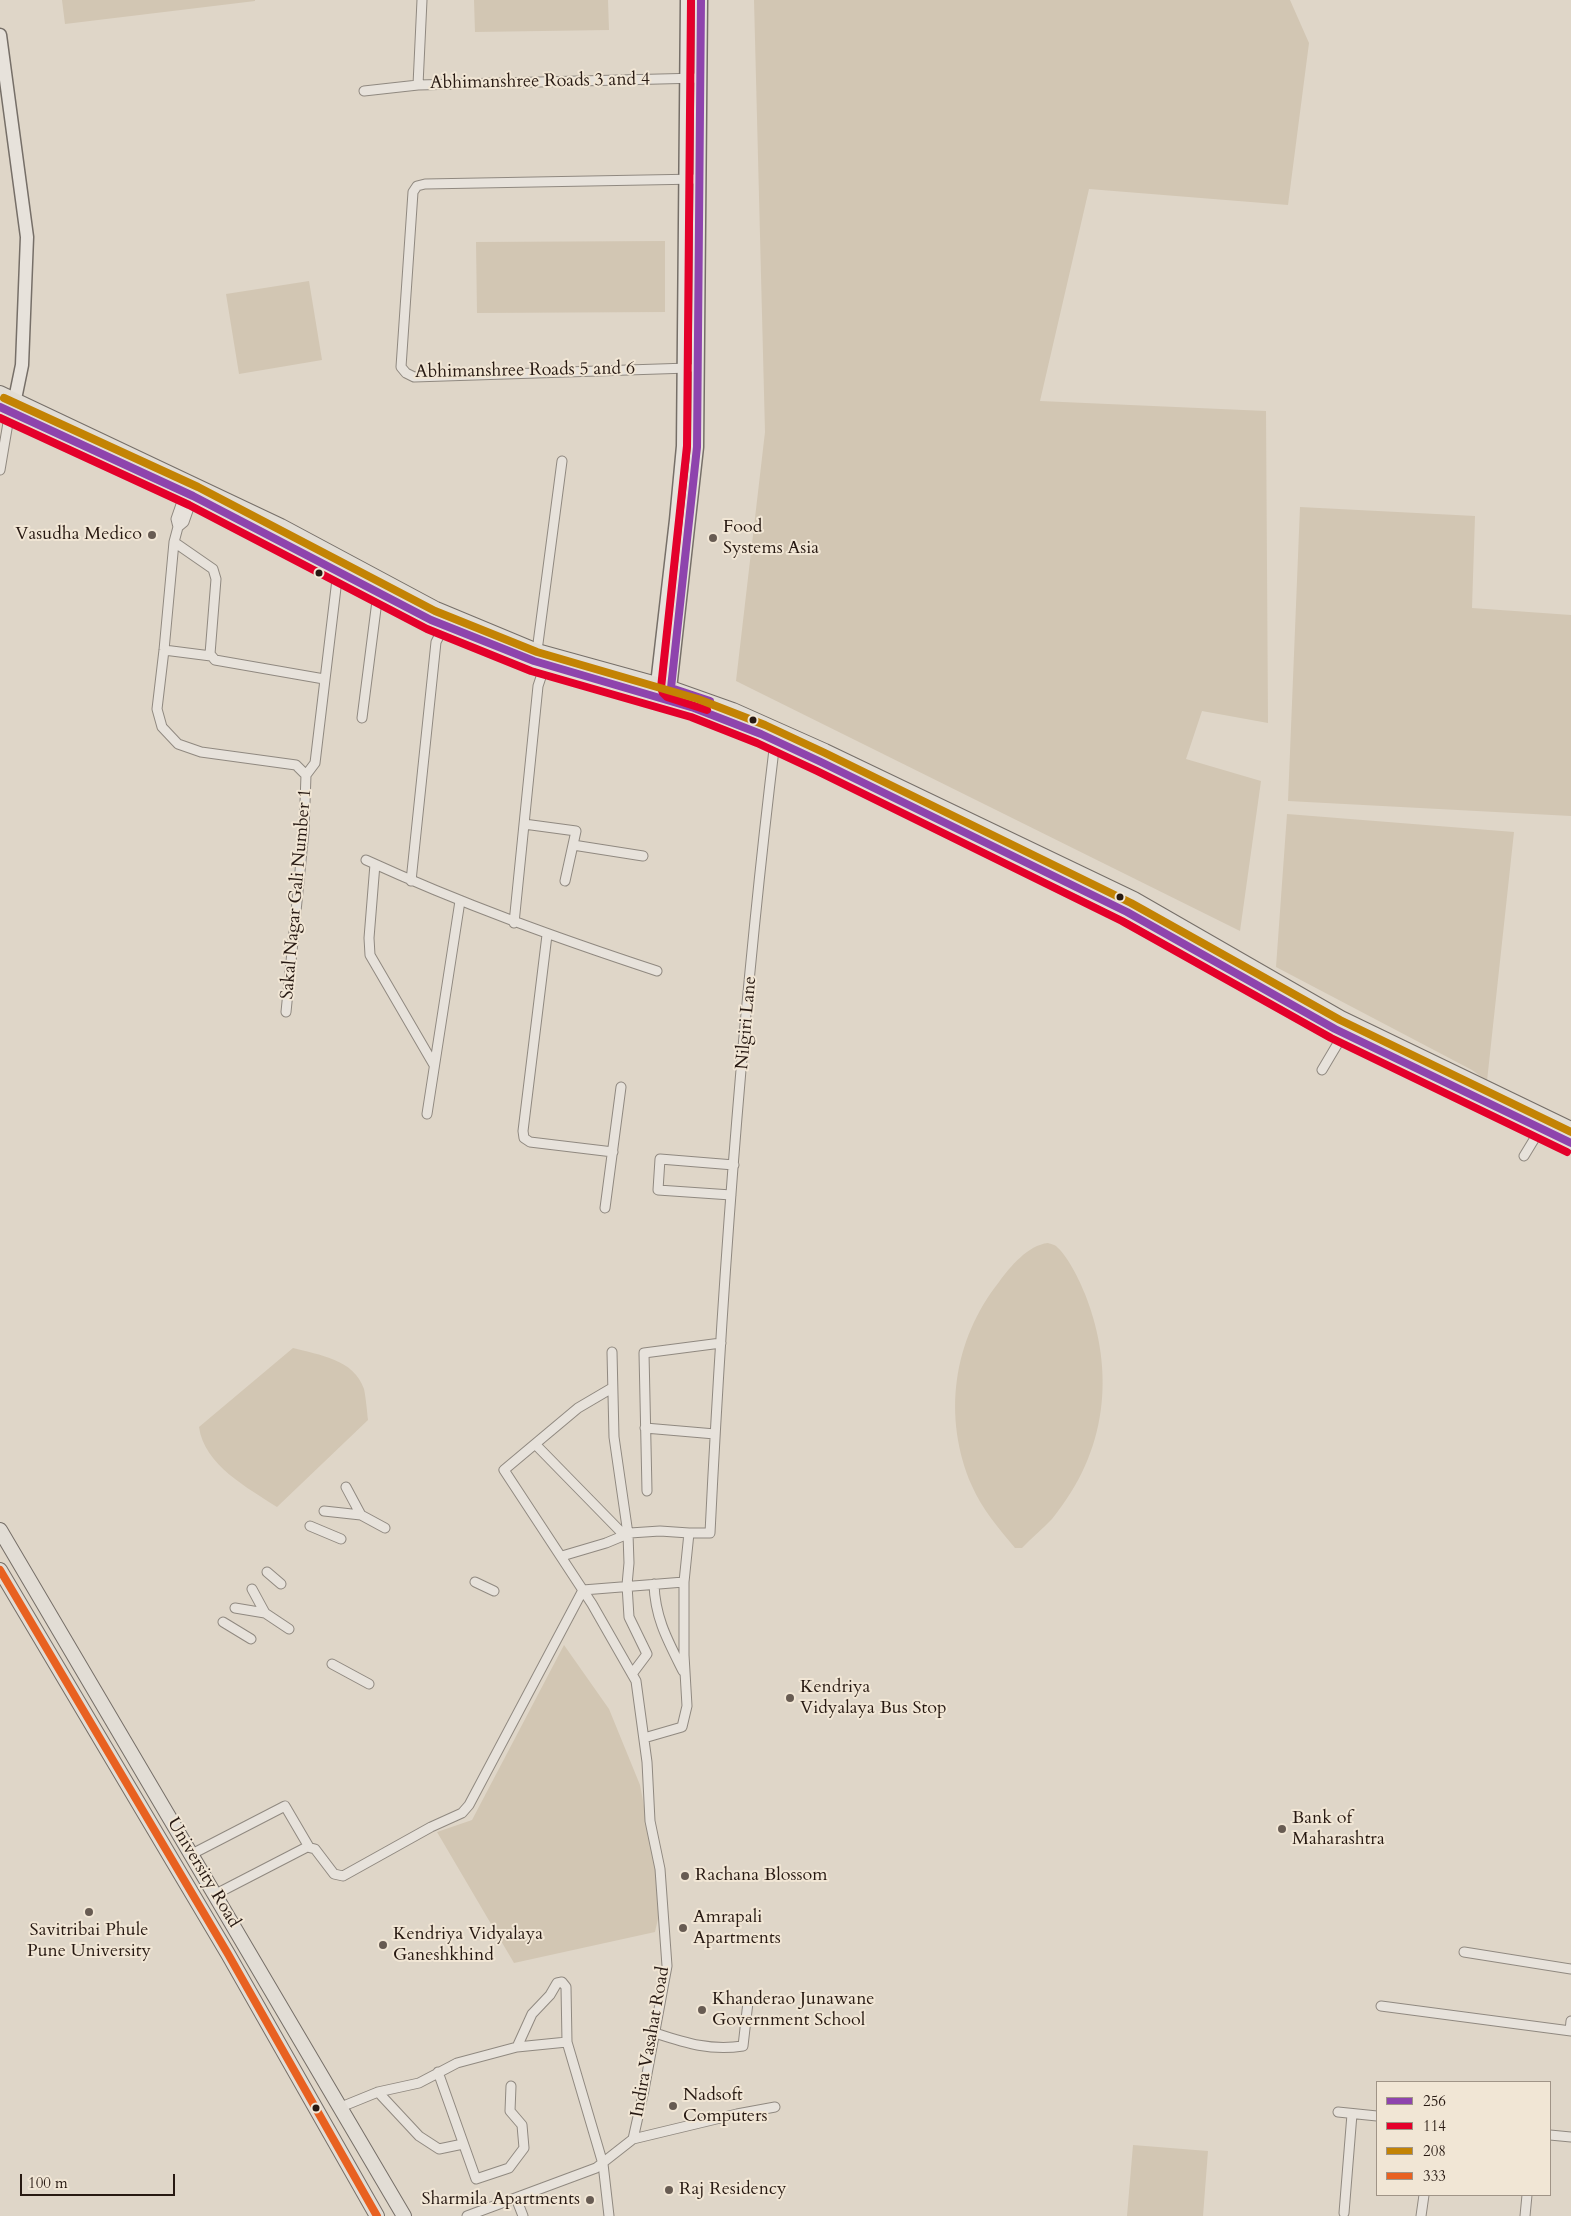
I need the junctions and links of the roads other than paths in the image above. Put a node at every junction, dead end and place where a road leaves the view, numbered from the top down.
1 (422, 0) edge
2 (687, 0) edge
3 (701, 0) edge
4 (0, 35) edge
5 (700, 78) junction
6 (686, 79) junction
7 (418, 85) junction
8 (364, 92) dead end
9 (686, 178) junction
10 (700, 178) junction
11 (684, 368) junction
12 (698, 368) junction
13 (0, 393) edge
14 (8, 406) edge
15 (562, 461) dead end
16 (0, 470) edge
17 (189, 494) junction
18 (174, 542) junction
19 (338, 572) junction
20 (378, 593) junction
21 (447, 620) junction
22 (164, 650) junction
23 (538, 651) junction
24 (211, 656) junction
25 (545, 665) junction
26 (324, 679) junction
27 (656, 690) junction
28 (670, 694) junction
29 (362, 718) dead end
30 (775, 741) junction
31 (306, 775) junction
32 (524, 824) junction
33 (573, 845) junction
34 (643, 856) dead end
35 (366, 860) dead end
36 (375, 864) junction
37 (411, 881) junction
38 (565, 881) dead end
39 (1107, 895) junction
40 (460, 901) junction
41 (514, 923) junction
42 (547, 935) junction
43 (657, 971) dead end
44 (286, 1012) dead end
45 (1344, 1033) junction
46 (434, 1065) junction
47 (1322, 1070) dead end
48 (620, 1087) dead end
49 (427, 1114) dead end
50 (1541, 1128) junction
51 (1571, 1130) edge
52 (1571, 1143) edge
53 (612, 1152) junction
54 (1524, 1156) dead end
55 (734, 1165) junction
56 (731, 1195) junction
57 (605, 1208) dead end
58 (721, 1343) junction
59 (612, 1352) dead end
60 (612, 1388) junction
61 (645, 1428) junction
62 (715, 1434) junction
63 (535, 1444) junction
64 (346, 1487) dead end
65 (647, 1491) dead end
66 (324, 1511) dead end
67 (361, 1515) junction
68 (310, 1526) dead end
69 (385, 1528) dead end
70 (0, 1530) edge
71 (689, 1533) junction
72 (626, 1534) junction
73 (341, 1539) dead end
74 (562, 1556) junction
75 (0, 1570) edge
76 (267, 1572) dead end
77 (475, 1582) dead end
78 (684, 1582) junction
79 (281, 1584) dead end
80 (654, 1584) junction
81 (627, 1585) junction
82 (252, 1589) dead end
83 (583, 1590) junction
84 (494, 1591) dead end
85 (235, 1608) dead end
86 (265, 1613) junction
87 (223, 1622) dead end
88 (290, 1629) dead end
89 (251, 1639) dead end
90 (332, 1664) dead end
91 (632, 1674) junction
92 (685, 1676) junction
93 (369, 1684) dead end
94 (644, 1738) junction
95 (310, 1847) junction
96 (192, 1854) junction
97 (216, 1894) junction
98 (1464, 1952) dead end
99 (1571, 1969) edge
100 (748, 2002) dead end
101 (1381, 2006) dead end
102 (1571, 2021) edge
103 (1570, 2031) edge
104 (655, 2033) junction
105 (567, 2042) junction
106 (516, 2046) junction
107 (438, 2072) junction
108 (511, 2086) dead end
109 (378, 2092) junction
110 (341, 2107) junction
111 (775, 2107) dead end
112 (1338, 2112) dead end
113 (1352, 2114) junction
114 (1376, 2116) edge
115 (1551, 2134) edge
116 (1571, 2137) edge
117 (633, 2139) junction
118 (463, 2144) junction
119 (603, 2164) junction
120 (1424, 2196) edge
121 (1527, 2196) edge
122 (516, 2198) junction
123 (1344, 2213) dead end
124 (377, 2216) edge
125 (404, 2216) edge
126 (467, 2216) edge
127 (523, 2216) edge
128 (610, 2216) edge
129 (1420, 2216) edge
130 (1525, 2216) edge

1 - 7 street, Abhimanshree Roads 3 and 4
2 - 6 street
3 - 5 street
4 - 14 street
5 - 6 street, Abhimanshree Roads 3 and 4
5 - 10 street
6 - 7 street, Abhimanshree Roads 3 and 4
6 - 9 street
7 - 8 street
9 - 10 street
9 - 11 street
9 - 11 street, Abhimanshree Roads 5 and 6
10 - 12 street
11 - 12 street
11 - 27 street
12 - 28 street
13 - 14 main road
14 - 16 street
14 - 17 main road
14 - 21 main road
15 - 23 street
17 - 18 street, Sakal Nagar Gali Number 1
17 - 19 main road
18 - 22 street, Sakal Nagar Gali Number 1
18 - 24 street
19 - 20 main road
19 - 26 street
20 - 21 main road
20 - 29 street
21 - 23 main road
21 - 25 main road
21 - 37 street
22 - 24 street
22 - 31 street, Sakal Nagar Gali Number 1
23 - 27 main road
24 - 26 street
25 - 27 main road
25 - 32 street
26 - 31 street
27 - 28 main road
28 - 30 main road
28 - 39 main road
30 - 39 main road
30 - 55 street, Nilgiri Lane
31 - 44 street, Sakal Nagar Gali Number 1
32 - 33 street
32 - 41 street
33 - 34 street
33 - 38 street
35 - 36 street
36 - 37 street
36 - 46 street
37 - 40 street
39 - 45 main road
39 - 51 main road
40 - 41 street
40 - 46 street
41 - 42 street
42 - 43 street
42 - 53 street
45 - 47 street
45 - 50 main road
46 - 49 street
48 - 53 street
50 - 52 main road
50 - 54 street
53 - 57 street
55 - 56 street, Nilgiri Lane
55 - 56 street
56 - 58 street, Nilgiri Lane
58 - 61 street
58 - 62 street, Nilgiri Lane
59 - 60 street
60 - 63 street
60 - 72 street
61 - 62 street
61 - 65 street
62 - 71 street, Nilgiri Lane
63 - 72 street
63 - 74 street, Indira Vasahat Road
64 - 67 street
66 - 67 street
67 - 69 street
68 - 73 street
70 - 96 main road, University Road
71 - 72 street
71 - 78 street
72 - 74 street
72 - 81 street
74 - 83 street, Indira Vasahat Road
75 - 124 main road, University Road
76 - 79 street
77 - 84 street
78 - 80 street
78 - 92 street
80 - 81 street
80 - 92 street
81 - 83 street
81 - 91 street
82 - 86 street
83 - 91 street, Indira Vasahat Road
83 - 95 street
85 - 86 street
86 - 88 street
87 - 89 street
90 - 93 street
91 - 94 street, Indira Vasahat Road
92 - 94 street
94 - 104 street, Indira Vasahat Road
95 - 96 street
95 - 97 street
96 - 97 main road, University Road
97 - 110 main road, University Road
98 - 99 street
100 - 104 street
101 - 103 street
102 - 103 street
104 - 117 street, Indira Vasahat Road
105 - 106 street
105 - 106 street
105 - 119 street
106 - 107 street
107 - 109 street
107 - 118 street
108 - 118 street
109 - 110 street
109 - 118 street
110 - 125 main road, University Road
111 - 117 street
112 - 113 street
113 - 114 street
113 - 123 street
115 - 116 street
117 - 119 street, Indira Vasahat Road
119 - 122 street, Indira Vasahat Road
119 - 128 street
120 - 129 street
121 - 130 street
122 - 126 street, Indira Vasahat Road
122 - 127 street

